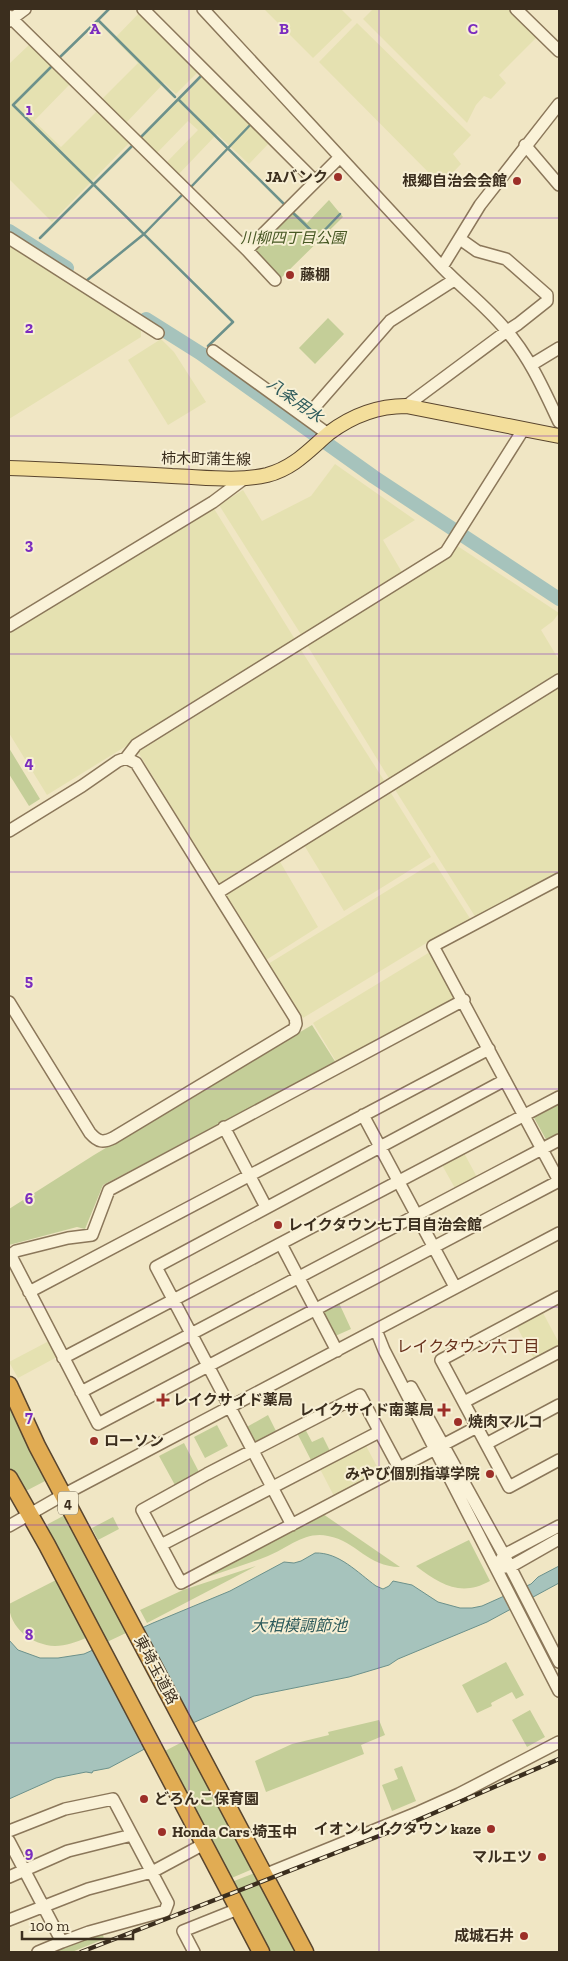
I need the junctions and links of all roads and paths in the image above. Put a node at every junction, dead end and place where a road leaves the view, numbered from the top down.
1 (25, 9) edge
2 (143, 9) edge
3 (203, 9) edge
4 (516, 9) edge
5 (10, 18) edge
6 (559, 51) edge
7 (559, 104) edge
8 (525, 145) junction
9 (340, 156) junction
10 (315, 181) junction
11 (559, 185) edge
12 (9, 238) edge
13 (460, 239) junction
14 (247, 250) junction
15 (442, 267) junction
16 (275, 280) dead end
17 (454, 280) junction
18 (507, 331) junction
19 (158, 334) dead end
20 (559, 348) edge
21 (213, 351) dead end
22 (531, 365) junction
23 (406, 406) junction
24 (306, 417) junction
25 (559, 422) edge
26 (523, 430) junction
27 (559, 436) edge
28 (323, 439) junction
29 (9, 468) edge
30 (245, 478) junction
31 (9, 626) edge
32 (559, 680) edge
33 (126, 758) junction
34 (9, 831) edge
35 (559, 878) edge
36 (217, 893) junction
37 (464, 1000) junction
38 (9, 1002) edge
39 (489, 1049) junction
40 (505, 1080) junction
41 (559, 1097) edge
42 (363, 1116) junction
43 (524, 1116) junction
44 (224, 1127) junction
45 (559, 1140) edge
46 (380, 1147) junction
47 (542, 1150) junction
48 (248, 1174) junction
49 (559, 1181) edge
50 (399, 1182) junction
51 (266, 1207) junction
52 (416, 1215) junction
53 (559, 1233) edge
54 (281, 1244) junction
55 (434, 1248) junction
56 (299, 1278) junction
57 (455, 1287) junction
58 (29, 1292) junction
59 (559, 1298) edge
60 (174, 1301) junction
61 (314, 1310) junction
62 (376, 1330) junction
63 (191, 1335) junction
64 (337, 1351) junction
65 (559, 1352) edge
66 (63, 1358) junction
67 (208, 1367) junction
68 (9, 1385) edge
69 (81, 1392) junction
70 (464, 1402) junction
71 (559, 1405) edge
72 (229, 1407) junction
73 (477, 1427) junction
74 (379, 1432) junction
75 (486, 1444) junction
76 (438, 1447) junction
77 (252, 1451) junction
78 (559, 1460) edge
79 (399, 1468) junction
80 (9, 1478) edge
81 (272, 1488) junction
82 (63, 1495) junction
83 (30, 1514) junction
84 (292, 1525) junction
85 (9, 1526) edge
86 (559, 1526) edge
87 (559, 1539) edge
88 (161, 1545) junction
89 (504, 1556) junction
90 (510, 1567) junction
91 (495, 1568) junction
92 (559, 1662) edge
93 (559, 1691) edge
94 (559, 1742) edge
95 (9, 1831) edge
96 (132, 1835) junction
97 (9, 1841) edge
98 (204, 1844) junction
99 (26, 1870) junction
100 (152, 1872) junction
101 (264, 1875) junction
102 (9, 1877) edge
103 (42, 1906) junction
104 (238, 1909) junction
105 (9, 1920) edge
106 (62, 1942) junction
107 (304, 1951) edge
108 (38, 1952) edge
109 (194, 1952) edge
110 (261, 1952) edge

1 - 5 street
2 - 10 street
3 - 9 street
4 - 6 street
5 - 14 street
7 - 8 street
8 - 11 street
8 - 13 street
9 - 10 street
9 - 15 street
10 - 14 street
12 - 19 street
13 - 15 street
13 - 18 street
14 - 16 street
15 - 17 street
17 - 18 street
17 - 24 street
18 - 22 street
18 - 23 street
20 - 22 street
21 - 24 street
22 - 25 street
23 - 26 main road, 柿木町蒲生線
23 - 28 main road, 柿木町蒲生線
24 - 28 street
26 - 27 main road, 柿木町蒲生線
26 - 33 street
28 - 30 main road, 柿木町蒲生線
29 - 30 main road, 柿木町蒲生線
30 - 31 street
32 - 36 street
33 - 34 street
33 - 36 street
35 - 37 street
36 - 38 street
37 - 39 street
37 - 44 street
39 - 40 street
39 - 42 street
40 - 43 street
40 - 46 street
41 - 43 street
42 - 46 street
42 - 48 street
43 - 47 street
43 - 50 street
44 - 48 street
44 - 58 street
45 - 47 street
46 - 50 street
46 - 51 street
47 - 49 street
47 - 52 street
48 - 51 street
48 - 58 street
49 - 55 street
50 - 52 street
50 - 54 street
51 - 60 street
52 - 55 street
52 - 56 street
53 - 57 street
54 - 56 street
54 - 60 street
55 - 57 street
55 - 61 street
56 - 61 street
56 - 63 street
57 - 62 street
58 - 66 street
59 - 70 street
60 - 63 street
60 - 66 street
61 - 64 street
61 - 67 street
62 - 64 street
62 - 76 street
63 - 67 street
63 - 69 street
64 - 72 street
65 - 70 street
66 - 69 street
67 - 69 street
67 - 72 street
68 - 82 highway, 東埼玉道路 / 4
70 - 73 street
71 - 75 street
72 - 77 street
72 - 82 street
73 - 75 street
73 - 76 street
74 - 77 street
74 - 79 street
74 - 81 street
75 - 78 street
76 - 79 street
76 - 89 street
76 - 91 street
77 - 81 street
77 - 88 street
79 - 84 street
80 - 83 highway
81 - 84 street
81 - 88 street
82 - 83 street
82 - 101 highway, 東埼玉道路 / 4
83 - 85 street
83 - 98 highway
84 - 88 street
86 - 89 street
87 - 90 street
89 - 90 street
89 - 91 street
90 - 91 street
90 - 92 street
91 - 93 street
94 - 101 street
95 - 96 street
96 - 99 street
96 - 100 street
97 - 99 street
98 - 100 street
98 - 104 highway
99 - 102 street
99 - 103 street
100 - 103 street
100 - 106 street
101 - 107 highway, 東埼玉道路 / 4
103 - 105 street
103 - 106 street
104 - 109 street
104 - 110 highway
106 - 108 street

